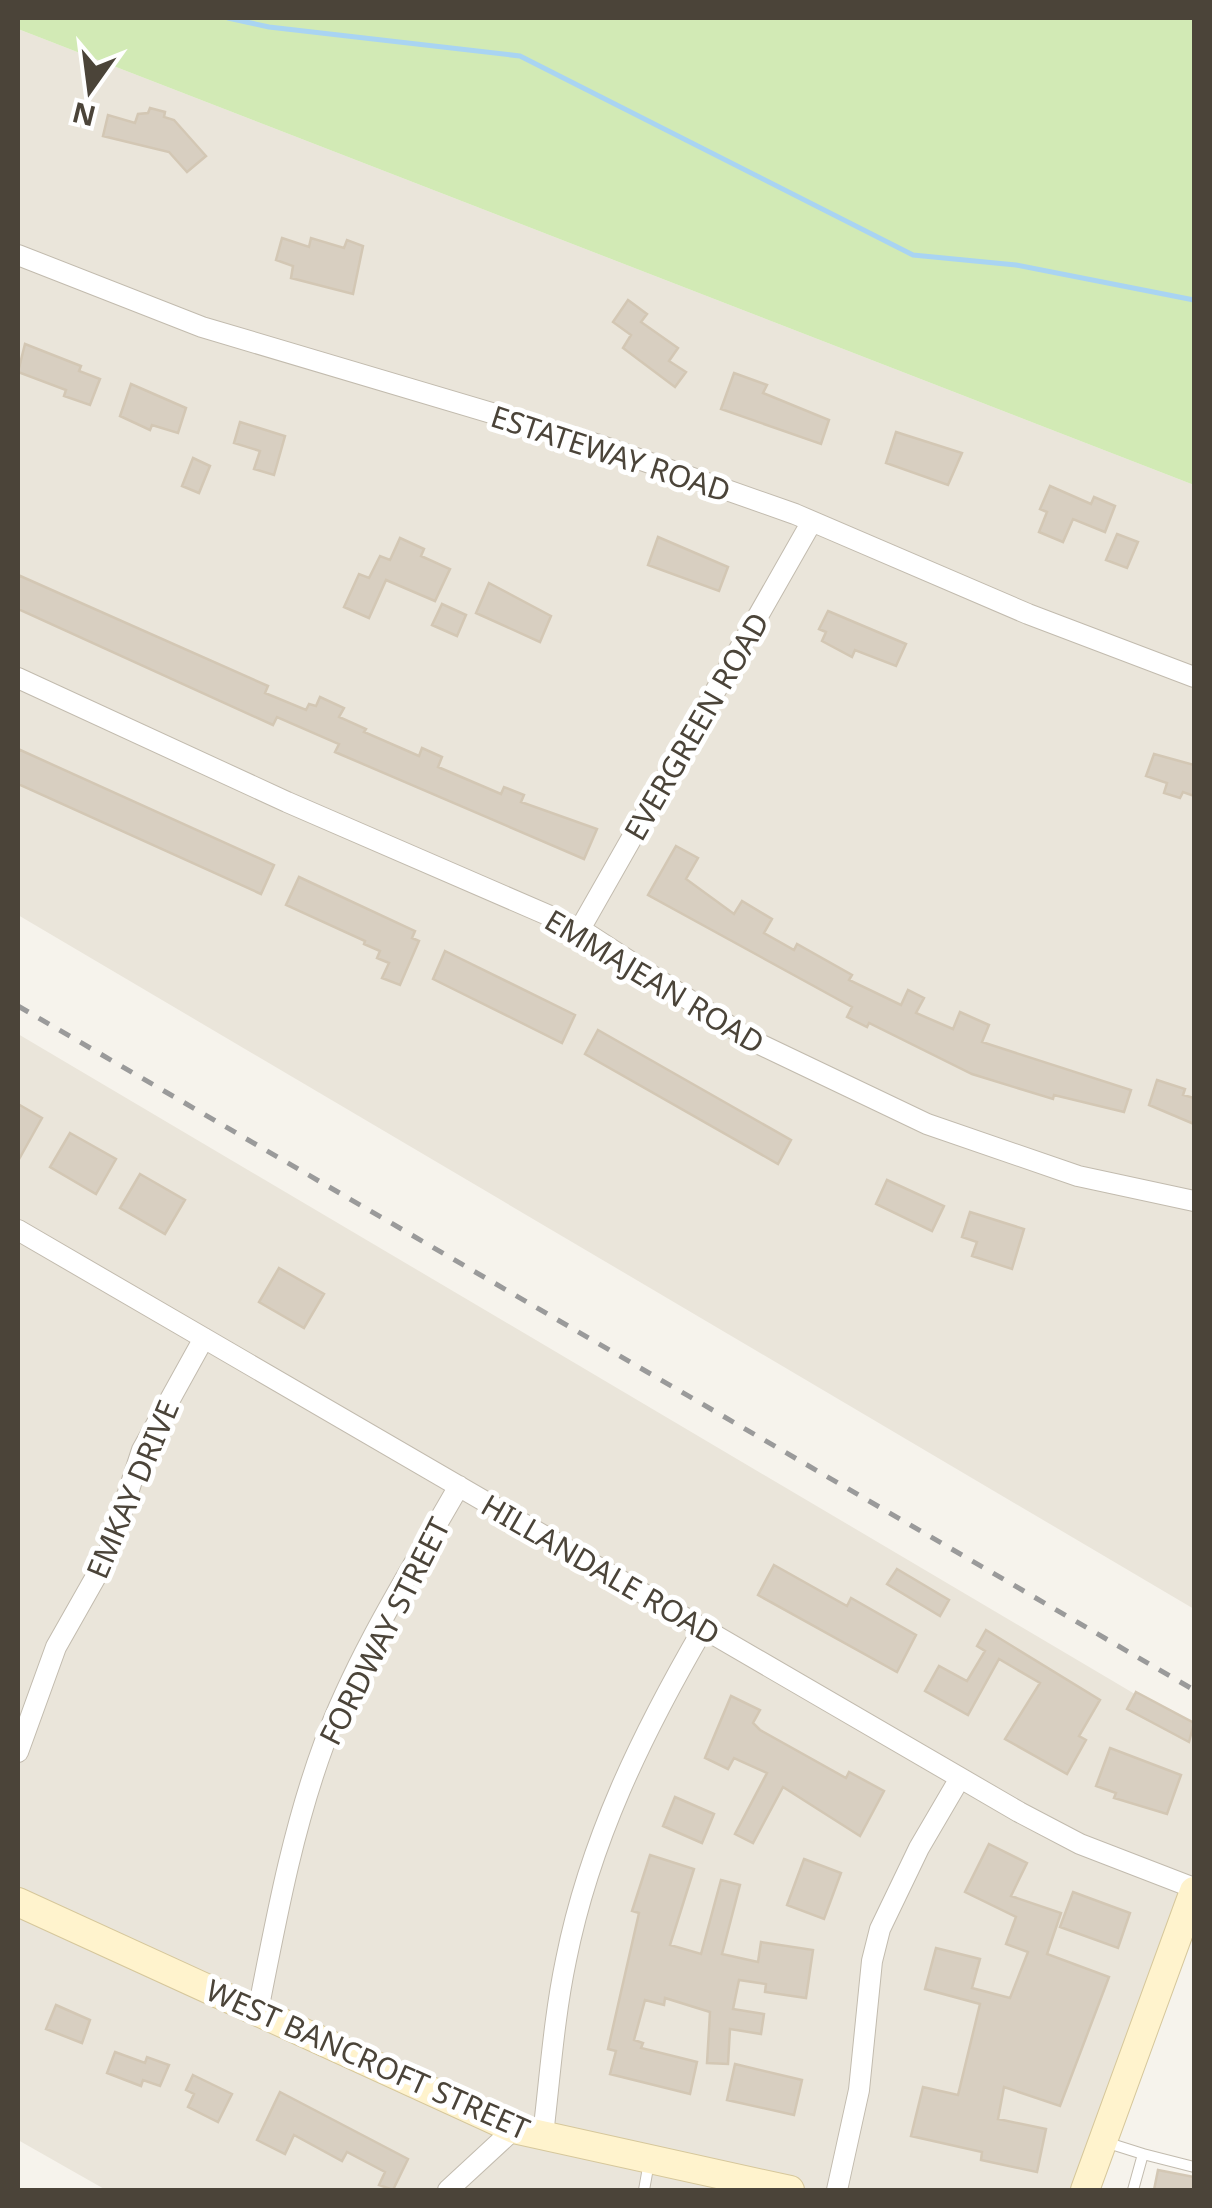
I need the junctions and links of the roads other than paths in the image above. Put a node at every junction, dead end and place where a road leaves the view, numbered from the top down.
1 (18, 255) edge
2 (811, 523) junction
3 (1194, 677) edge
4 (18, 678) edge
5 (580, 929) junction
6 (1194, 1201) edge
7 (18, 1230) edge
8 (204, 1338) junction
9 (460, 1486) junction
10 (704, 1628) junction
11 (18, 1752) edge
12 (960, 1778) junction
13 (1194, 1890) edge
14 (18, 1902) edge
15 (258, 2011) junction
16 (514, 2129) junction
17 (543, 2135) junction
18 (1102, 2142) junction
19 (1143, 2154) junction
20 (650, 2159) junction
21 (1194, 2167) edge
22 (723, 2183) edge
23 (448, 2190) edge
24 (644, 2190) edge
25 (790, 2190) edge
26 (837, 2190) edge
27 (1085, 2190) edge
28 (1133, 2190) edge

1 - 2 street, ESTATEWAY ROAD
2 - 3 street, ESTATEWAY ROAD
2 - 5 street, EVERGREEN ROAD
4 - 5 street, EMMAJEAN ROAD
5 - 6 street, EMMAJEAN ROAD
7 - 8 street, HILLANDALE ROAD
8 - 9 street, HILLANDALE ROAD
8 - 11 street, EMKAY DRIVE
9 - 10 street, HILLANDALE ROAD
9 - 15 street, FORDWAY STREET
10 - 12 street, HILLANDALE ROAD
10 - 17 street
12 - 13 street, HILLANDALE ROAD
12 - 26 street
13 - 18 main road
14 - 15 main road, WEST BANCROFT STREET
15 - 16 main road, WEST BANCROFT STREET
16 - 17 main road, WEST BANCROFT STREET
16 - 23 street
17 - 20 main road, WEST BANCROFT STREET
18 - 19 lane
18 - 27 main road
19 - 21 lane
19 - 28 lane
20 - 22 main road, WEST BANCROFT STREET
20 - 24 lane
22 - 25 main road, WEST BANCROFT STREET

